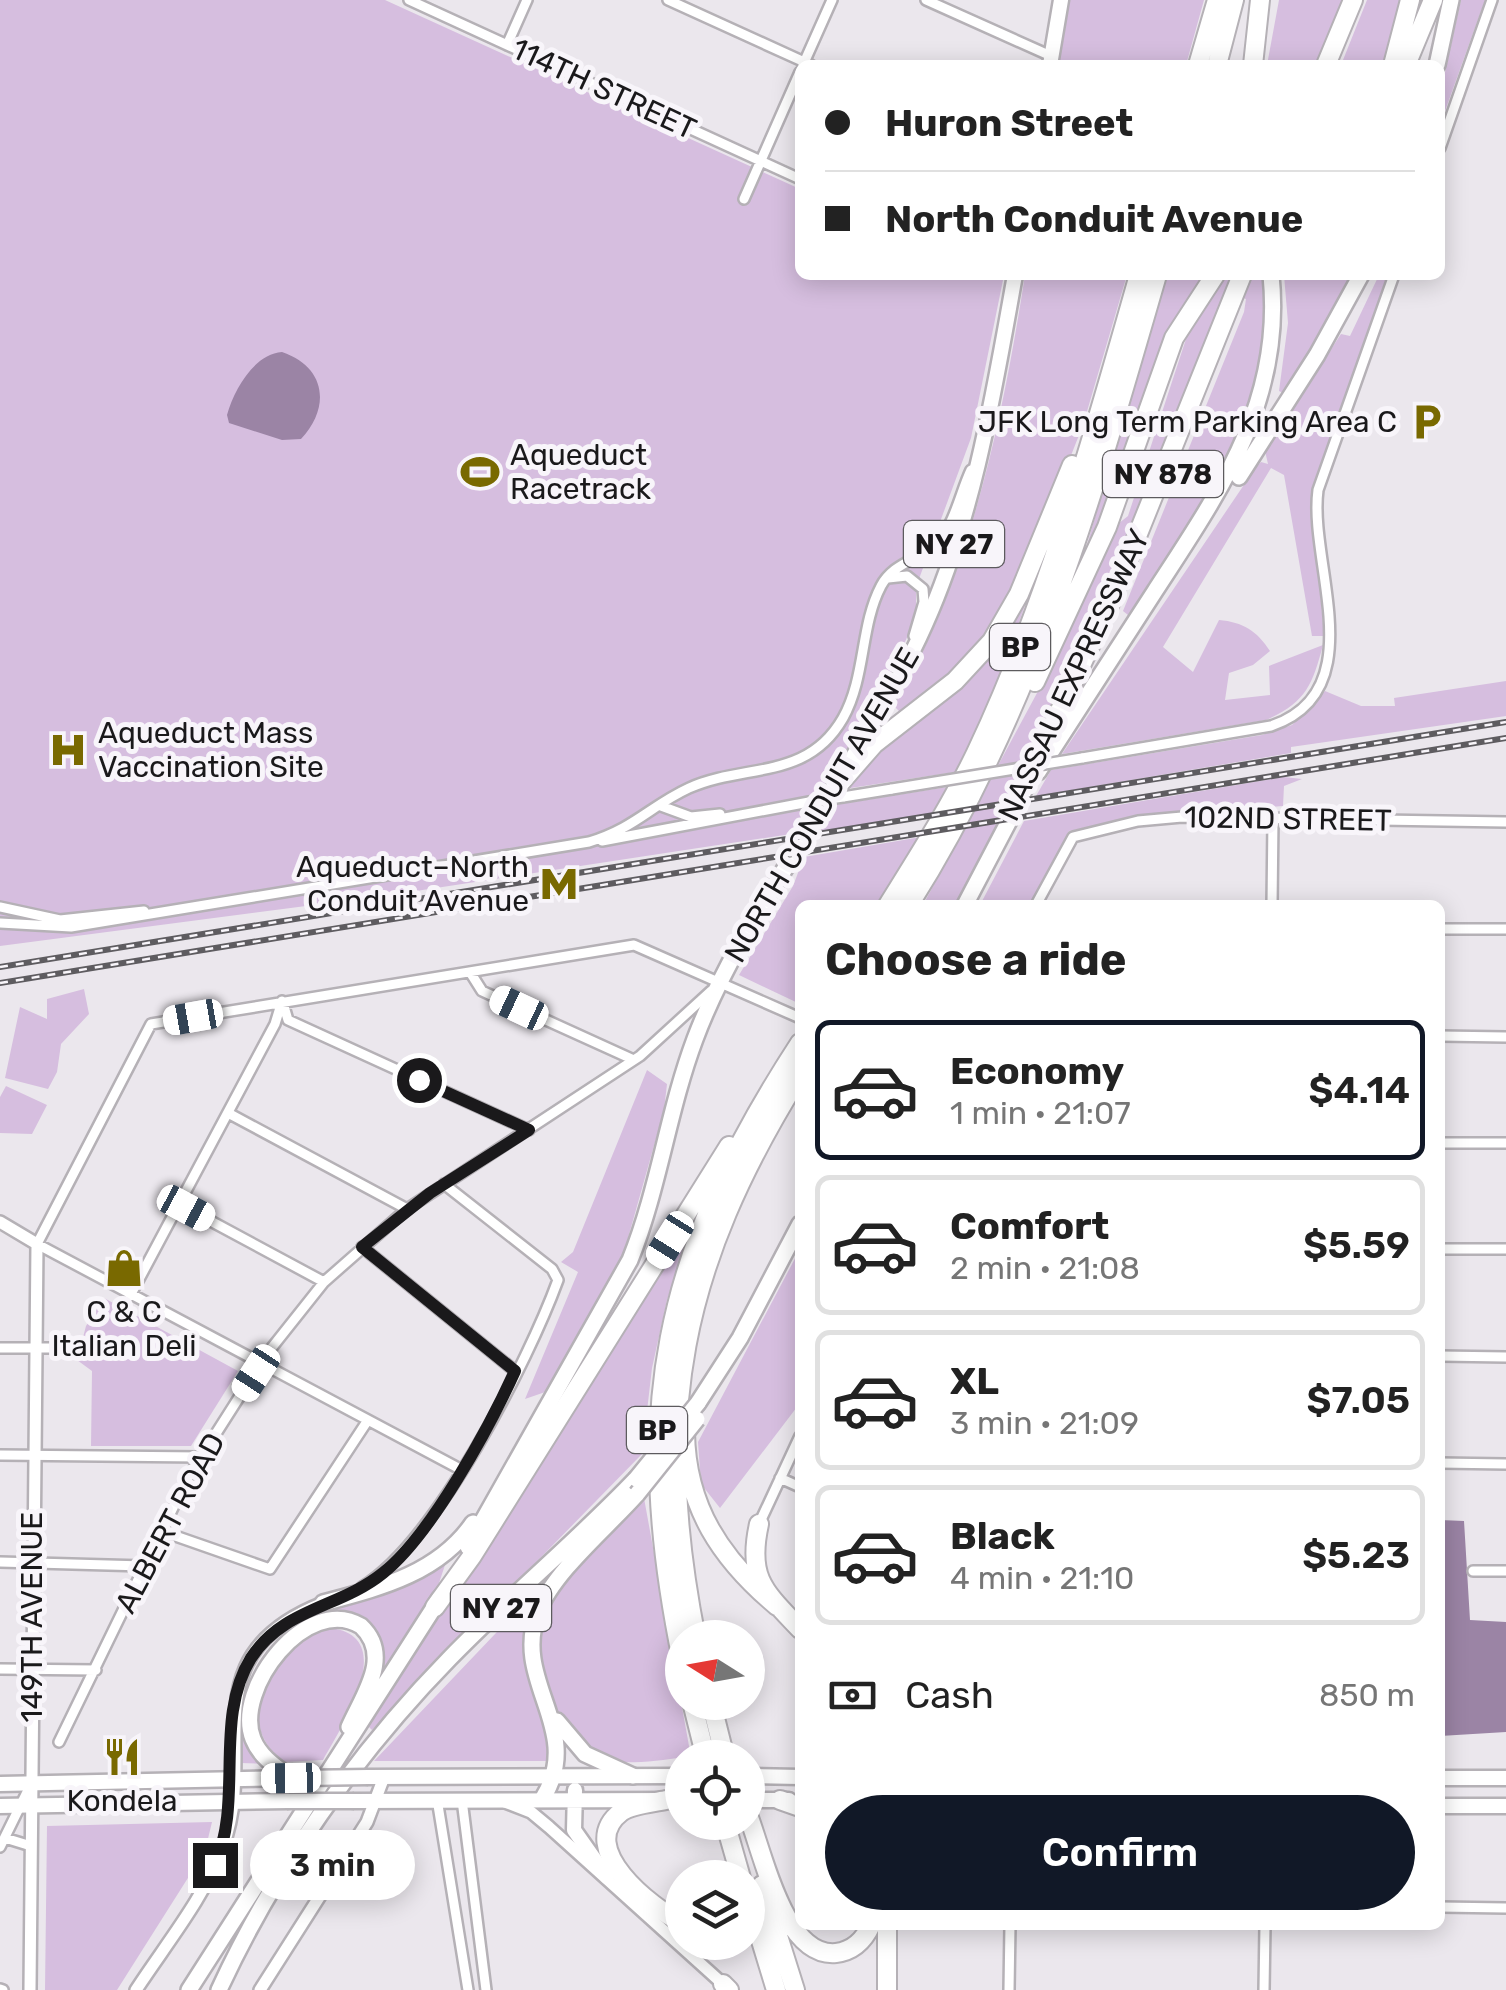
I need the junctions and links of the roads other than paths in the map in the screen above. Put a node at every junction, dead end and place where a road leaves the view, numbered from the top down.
1 (409, 0) edge
2 (527, 0) edge
3 (668, 0) edge
4 (832, 0) edge
5 (926, 0) edge
6 (1061, 0) edge
7 (1207, 0) edge
8 (1217, 0) edge
9 (1234, 0) edge
10 (1264, 0) edge
11 (1353, 0) edge
12 (1410, 0) edge
13 (1433, 0) edge
14 (1451, 0) edge
15 (1492, 0) edge
16 (507, 44) junction
17 (807, 60) edge
18 (1048, 60) edge
19 (1050, 60) edge
20 (1197, 60) edge
21 (1198, 60) edge
22 (1217, 60) edge
23 (1255, 60) edge
24 (1328, 60) edge
25 (1393, 60) edge
26 (1408, 60) edge
27 (1438, 60) edge
28 (795, 62) edge
29 (795, 86) edge
30 (1445, 134) edge
31 (760, 162) junction
32 (795, 177) edge
33 (744, 199) dead end
34 (1014, 280) edge
35 (1138, 280) edge
36 (1155, 280) edge
37 (1211, 280) edge
38 (1270, 280) edge
39 (1358, 280) edge
40 (1392, 280) edge
41 (1239, 284) edge
42 (1111, 372) junction
43 (980, 449) junction
44 (1171, 566) junction
45 (886, 579) junction
46 (904, 668) junction
47 (1000, 743) junction
48 (838, 794) junction
49 (662, 806) junction
50 (1014, 809) junction
51 (748, 812) junction
52 (1272, 819) junction
53 (1506, 822) edge
54 (589, 842) junction
55 (891, 900) edge
56 (912, 900) edge
57 (967, 900) edge
58 (1039, 900) edge
59 (1272, 900) edge
60 (0, 908) edge
61 (157, 912) junction
62 (0, 923) edge
63 (1445, 929) edge
64 (1506, 929) edge
65 (470, 972) junction
66 (720, 981) junction
67 (282, 1001) junction
68 (795, 1016) edge
69 (1445, 1036) edge
70 (1506, 1037) edge
71 (795, 1051) edge
72 (634, 1060) junction
73 (776, 1081) junction
74 (795, 1084) edge
75 (228, 1113) junction
76 (529, 1130) junction
77 (1445, 1143) edge
78 (1506, 1143) edge
79 (444, 1184) junction
80 (179, 1204) junction
81 (730, 1208) junction
82 (407, 1209) junction
83 (0, 1222) edge
84 (795, 1233) edge
85 (37, 1244) junction
86 (362, 1247) junction
87 (1445, 1249) edge
88 (1506, 1249) edge
89 (324, 1282) junction
90 (130, 1296) junction
91 (0, 1348) edge
92 (34, 1348) junction
93 (72, 1348) dead end
94 (1445, 1356) edge
95 (1506, 1356) edge
96 (261, 1364) junction
97 (515, 1371) junction
98 (368, 1420) junction
99 (795, 1446) edge
100 (0, 1455) edge
101 (33, 1455) junction
102 (201, 1457) junction
103 (518, 1458) junction
104 (1445, 1463) edge
105 (1506, 1464) edge
106 (460, 1469) junction
107 (780, 1478) junction
108 (795, 1485) edge
109 (636, 1486) junction
110 (760, 1524) junction
111 (161, 1530) junction
112 (722, 1551) junction
113 (0, 1562) edge
114 (32, 1562) junction
115 (144, 1566) junction
116 (1473, 1571) dead end
117 (1506, 1571) edge
118 (323, 1604) junction
119 (435, 1606) junction
120 (778, 1606) junction
121 (676, 1620) edge
122 (693, 1620) edge
123 (795, 1624) edge
124 (0, 1669) edge
125 (32, 1669) junction
126 (96, 1670) junction
127 (547, 1704) junction
128 (59, 1742) dead end
129 (330, 1770) junction
130 (555, 1776) junction
131 (582, 1776) junction
132 (632, 1776) junction
133 (665, 1776) edge
134 (765, 1776) edge
135 (376, 1777) junction
136 (795, 1777) edge
137 (296, 1778) junction
138 (1445, 1778) edge
139 (1506, 1778) edge
140 (232, 1779) junction
141 (0, 1784) edge
142 (31, 1784) junction
143 (494, 1798) junction
144 (543, 1798) junction
145 (572, 1798) junction
146 (437, 1799) junction
147 (462, 1799) junction
148 (376, 1800) junction
149 (665, 1800) edge
150 (765, 1800) edge
151 (779, 1800) joint
152 (231, 1802) junction
153 (665, 1802) edge
154 (795, 1803) edge
155 (26, 1805) junction
156 (0, 1806) edge
157 (1445, 1806) edge
158 (1506, 1806) edge
159 (749, 1840) edge
160 (757, 1840) edge
161 (2, 1843) edge
162 (31, 1846) junction
163 (607, 1877) junction
164 (1445, 1907) edge
165 (1506, 1908) edge
166 (665, 1910) edge
167 (795, 1927) edge
168 (797, 1930) edge
169 (868, 1930) edge
170 (887, 1930) edge
171 (896, 1930) edge
172 (1010, 1930) edge
173 (1264, 1930) edge
174 (765, 1954) edge
175 (726, 1988) edge
176 (30, 1990) edge
177 (136, 1990) edge
178 (189, 1990) edge
179 (219, 1990) edge
180 (260, 1990) edge
181 (468, 1990) edge
182 (486, 1990) edge
183 (776, 1990) edge
184 (795, 1990) edge
185 (888, 1990) edge
186 (896, 1990) edge
187 (1009, 1990) edge
188 (1264, 1990) edge

1 - 16 street, 114TH STREET
2 - 16 street
3 - 28 street
4 - 17 street
5 - 18 street
6 - 19 main road
7 - 20 highway
8 - 21 highway
9 - 22 highway
10 - 23 highway
11 - 24 highway
12 - 25 highway
13 - 26 highway
14 - 27 highway
15 - 30 street
16 - 31 street, 114TH STREET
29 - 31 street
31 - 32 street, 114TH STREET
31 - 33 street
34 - 43 main road, NORTH CONDUIT AVENUE / NY 27
35 - 42 highway, BP
36 - 47 highway, BP
37 - 47 highway
38 - 44 highway
39 - 44 highway
40 - 48 street, bridge
41 - 50 highway, NASSAU EXPRESSWAY / NY 878
42 - 48 highway
42 - 55 highway, BP
43 - 45 street
43 - 46 main road, NORTH CONDUIT AVENUE / NY 27
44 - 50 highway
45 - 46 street
45 - 49 street
46 - 48 main road, NORTH CONDUIT AVENUE / NY 27
47 - 56 highway, BP
48 - 51 street, bridge
48 - 66 highway, NORTH CONDUIT AVENUE / NY 27
49 - 51 street
49 - 54 street
50 - 57 highway, NASSAU EXPRESSWAY / NY 878
51 - 54 street
52 - 53 street, 102ND STREET
52 - 58 street, 102ND STREET
52 - 59 street
54 - 61 street
60 - 61 street
61 - 62 street
63 - 64 street
65 - 66 street
65 - 67 street
65 - 72 street
66 - 68 street
66 - 72 street, ALBERT ROAD
66 - 103 highway, NORTH CONDUIT AVENUE / NY 27
67 - 75 street
67 - 76 street
67 - 85 street
69 - 70 street
71 - 73 highway, BP
72 - 76 street, ALBERT ROAD
73 - 119 highway
73 - 121 highway, BP
74 - 81 highway, BP
75 - 80 street
75 - 82 street
76 - 79 street, ALBERT ROAD
77 - 78 street
79 - 82 street, ALBERT ROAD
79 - 97 street
80 - 89 street
80 - 90 street
81 - 112 highway
81 - 122 highway, BP
82 - 86 street, ALBERT ROAD
83 - 85 street
84 - 109 highway, NY 27, bridge
85 - 90 street
85 - 92 street, 149TH AVENUE
86 - 89 street, ALBERT ROAD
86 - 97 street
87 - 88 street
89 - 96 street, ALBERT ROAD
90 - 96 street
91 - 92 street
92 - 93 street
92 - 101 street, 149TH AVENUE
94 - 95 street
96 - 98 street
96 - 102 street, ALBERT ROAD
97 - 106 street
98 - 106 street
98 - 111 street
99 - 107 street
100 - 101 street
101 - 102 street
101 - 114 street, 149TH AVENUE
102 - 111 street, ALBERT ROAD
103 - 118 highway
103 - 119 highway, NORTH CONDUIT AVENUE / NY 27
104 - 105 street
106 - 118 street
107 - 108 street
107 - 110 street
109 - 127 highway
109 - 179 highway, NY 27
110 - 112 highway
110 - 120 highway
111 - 115 street, ALBERT ROAD
112 - 120 highway
113 - 114 street
114 - 115 street
114 - 125 street, 149TH AVENUE
115 - 126 street, ALBERT ROAD
116 - 117 street
118 - 140 street
119 - 129 highway, NORTH CONDUIT AVENUE / NY 27
120 - 123 highway
124 - 125 street
125 - 126 street
125 - 142 street, 149TH AVENUE
126 - 128 street, ALBERT ROAD
127 - 130 highway
127 - 132 highway
129 - 137 highway
129 - 178 highway, NORTH CONDUIT AVENUE / NY 27
130 - 131 main road
130 - 135 main road
130 - 144 highway
131 - 132 main road
131 - 145 main road
132 - 133 main road
134 - 136 main road
135 - 137 main road, bridge
135 - 148 street
137 - 140 main road
138 - 139 main road
140 - 142 main road
140 - 152 street
141 - 142 main road
142 - 155 street, 149TH AVENUE
143 - 144 main road
143 - 147 main road
143 - 163 street
144 - 145 main road
145 - 149 main road
145 - 163 main road
146 - 147 main road
146 - 148 main road
146 - 181 street
147 - 182 street
148 - 152 main road, bridge
148 - 180 street
150 - 151 main road
151 - 154 highway
152 - 155 main road
152 - 177 street
153 - 166 highway
155 - 156 main road
155 - 161 street
155 - 162 street, 149TH AVENUE
157 - 158 main road
159 - 184 highway
160 - 167 highway
161 - 162 street
162 - 176 street, 149TH AVENUE
163 - 175 street
164 - 165 street
168 - 169 highway
170 - 185 highway
171 - 186 street
172 - 187 street
173 - 188 street
174 - 183 highway

